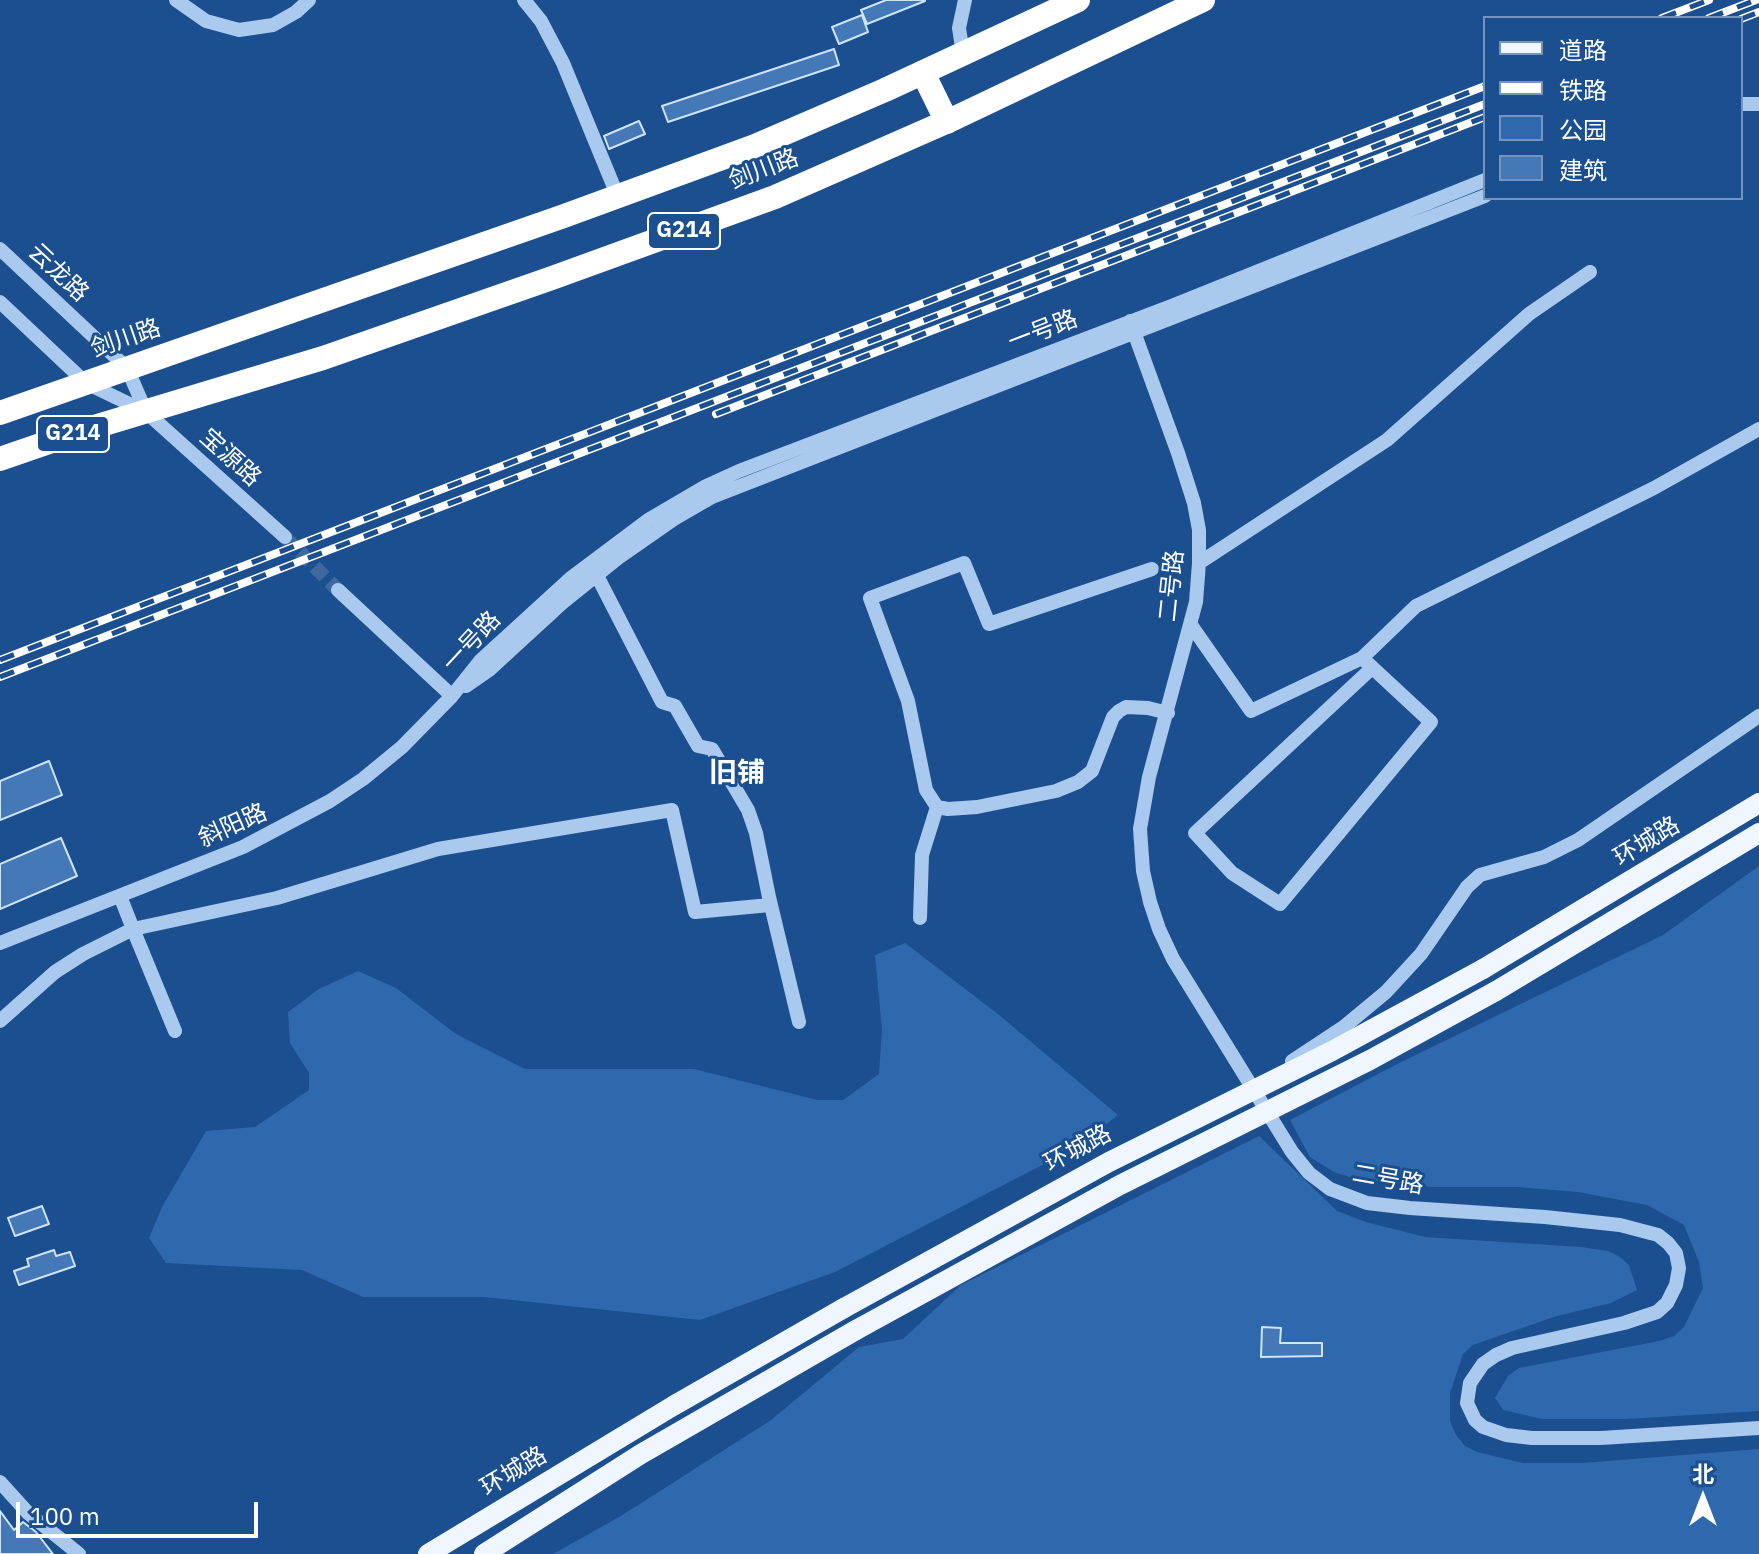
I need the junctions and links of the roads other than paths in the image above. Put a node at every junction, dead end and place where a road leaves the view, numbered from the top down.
1 (176, 0) edge
2 (309, 0) edge
3 (524, 0) edge
4 (965, 0) edge
5 (1078, 0) edge
6 (1203, 0) edge
7 (963, 54) junction
8 (923, 73) junction
9 (947, 122) junction
10 (1483, 181) edge
11 (618, 197) junction
12 (1483, 197) edge
13 (0, 249) edge
14 (1590, 272) dead end
15 (0, 302) edge
16 (1132, 327) junction
17 (127, 368) junction
18 (86, 383) junction
19 (146, 412) junction
20 (0, 413) edge
21 (1759, 429) edge
22 (0, 459) edge
23 (285, 537) tunnel mouth
24 (1199, 563) junction
25 (593, 568) junction
26 (1152, 569) dead end
27 (338, 590) tunnel mouth
28 (1191, 625) junction
29 (1367, 663) junction
30 (452, 696) junction
31 (1168, 713) junction
32 (1759, 716) edge
33 (1759, 803) edge
34 (937, 807) junction
35 (1759, 833) edge
36 (120, 896) junction
37 (770, 905) junction
38 (920, 918) dead end
39 (133, 929) junction
40 (0, 943) edge
41 (0, 1021) edge
42 (799, 1022) dead end
43 (175, 1031) dead end
44 (1249, 1085) junction
45 (1759, 1428) edge
46 (0, 1482) edge
47 (79, 1554) edge
48 (428, 1554) edge
49 (484, 1554) edge

1 - 2 street
3 - 11 street
4 - 7 street
5 - 7 highway, 剑川路 / G214
6 - 9 highway, 剑川路 / G214
7 - 8 highway, 剑川路 / G214
8 - 9 highway
8 - 11 highway, 剑川路 / G214
9 - 19 highway, 剑川路 / G214
10 - 16 street, 一号路
11 - 17 highway, 剑川路 / G214
12 - 16 street, 一号路
13 - 17 street, 云龙路
14 - 24 street
15 - 18 street
16 - 24 street, 二号路
16 - 25 street, 一号路
17 - 18 highway, 剑川路 / G214
17 - 19 street, 云龙路
18 - 19 street
18 - 20 highway, G214
19 - 22 highway, G214
19 - 23 street, 宝源路
21 - 29 street
24 - 28 street, 二号路
25 - 30 street, 一号路
25 - 37 street
26 - 34 street
27 - 30 street
28 - 29 street
28 - 31 street, 二号路
29 - 29 street
30 - 36 street, 斜阳路
31 - 34 street
31 - 44 street, 二号路
32 - 44 street
33 - 48 main road, 环城路, bridge
34 - 38 street
35 - 49 main road, bridge
36 - 39 street
36 - 40 street, 斜阳路
37 - 39 street
37 - 42 street
39 - 41 street
39 - 43 street
44 - 45 street, 二号路
46 - 47 street

